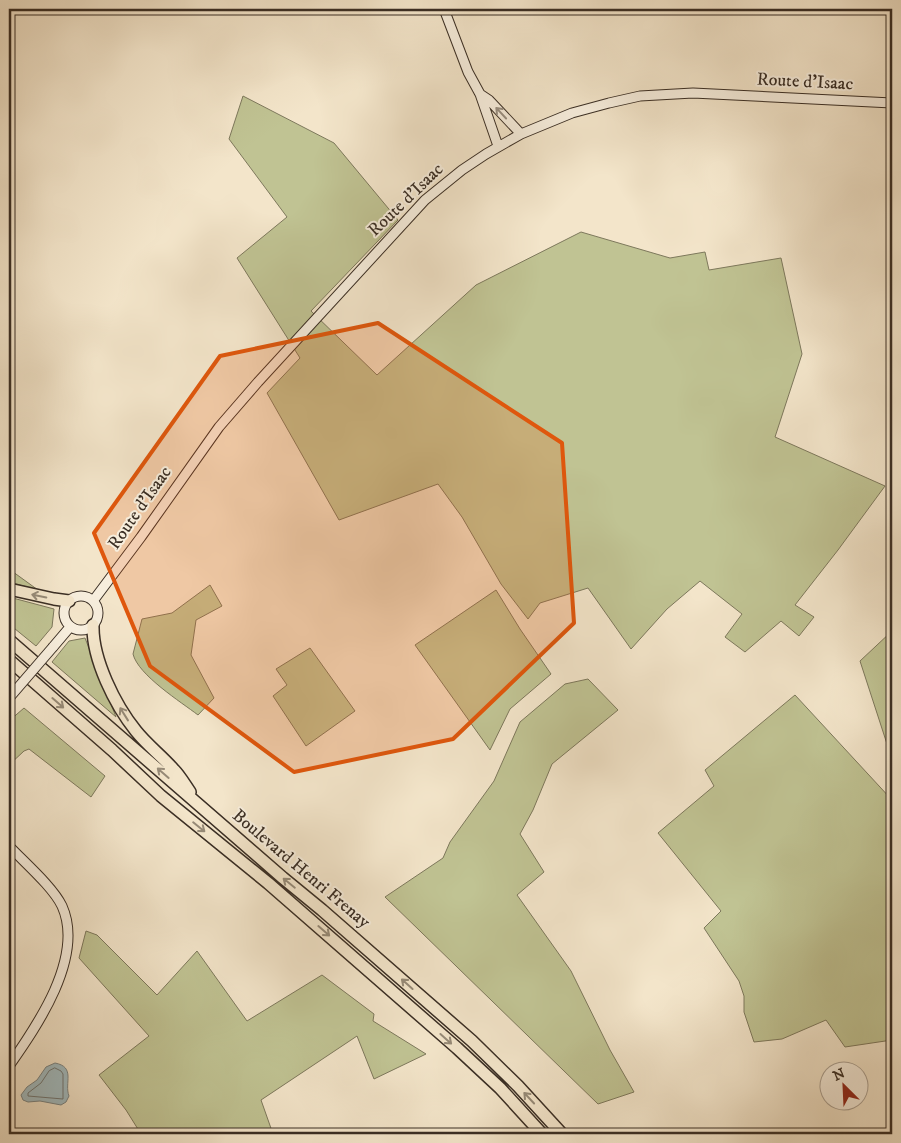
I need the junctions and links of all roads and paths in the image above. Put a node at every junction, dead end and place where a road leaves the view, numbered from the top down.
1 (444, 9) edge
2 (480, 94) junction
3 (892, 103) edge
4 (521, 134) junction
5 (498, 146) junction
6 (9, 589) edge
7 (69, 601) junction
8 (93, 601) junction
9 (93, 625) junction
10 (70, 627) junction
11 (9, 640) edge
12 (9, 662) edge
13 (9, 698) edge
14 (199, 806) junction
15 (9, 846) edge
16 (9, 1066) edge
17 (542, 1134) edge
18 (562, 1134) edge

1 - 2 street
4 -> 2 street
2 - 5 street
3 - 4 street, Route d'Isaac
4 - 5 street, Route d'Isaac
5 - 8 street, Route d'Isaac
7 -> 6 highway
7 - 8 street
7 - 10 street
8 - 9 street
9 - 10 street
14 -> 9 highway
10 - 13 street, bridge
14 -> 11 highway, Boulevard Henri Frenay
12 -> 17 highway, Boulevard Henri Frenay
18 -> 14 highway, Boulevard Henri Frenay
15 - 16 street

